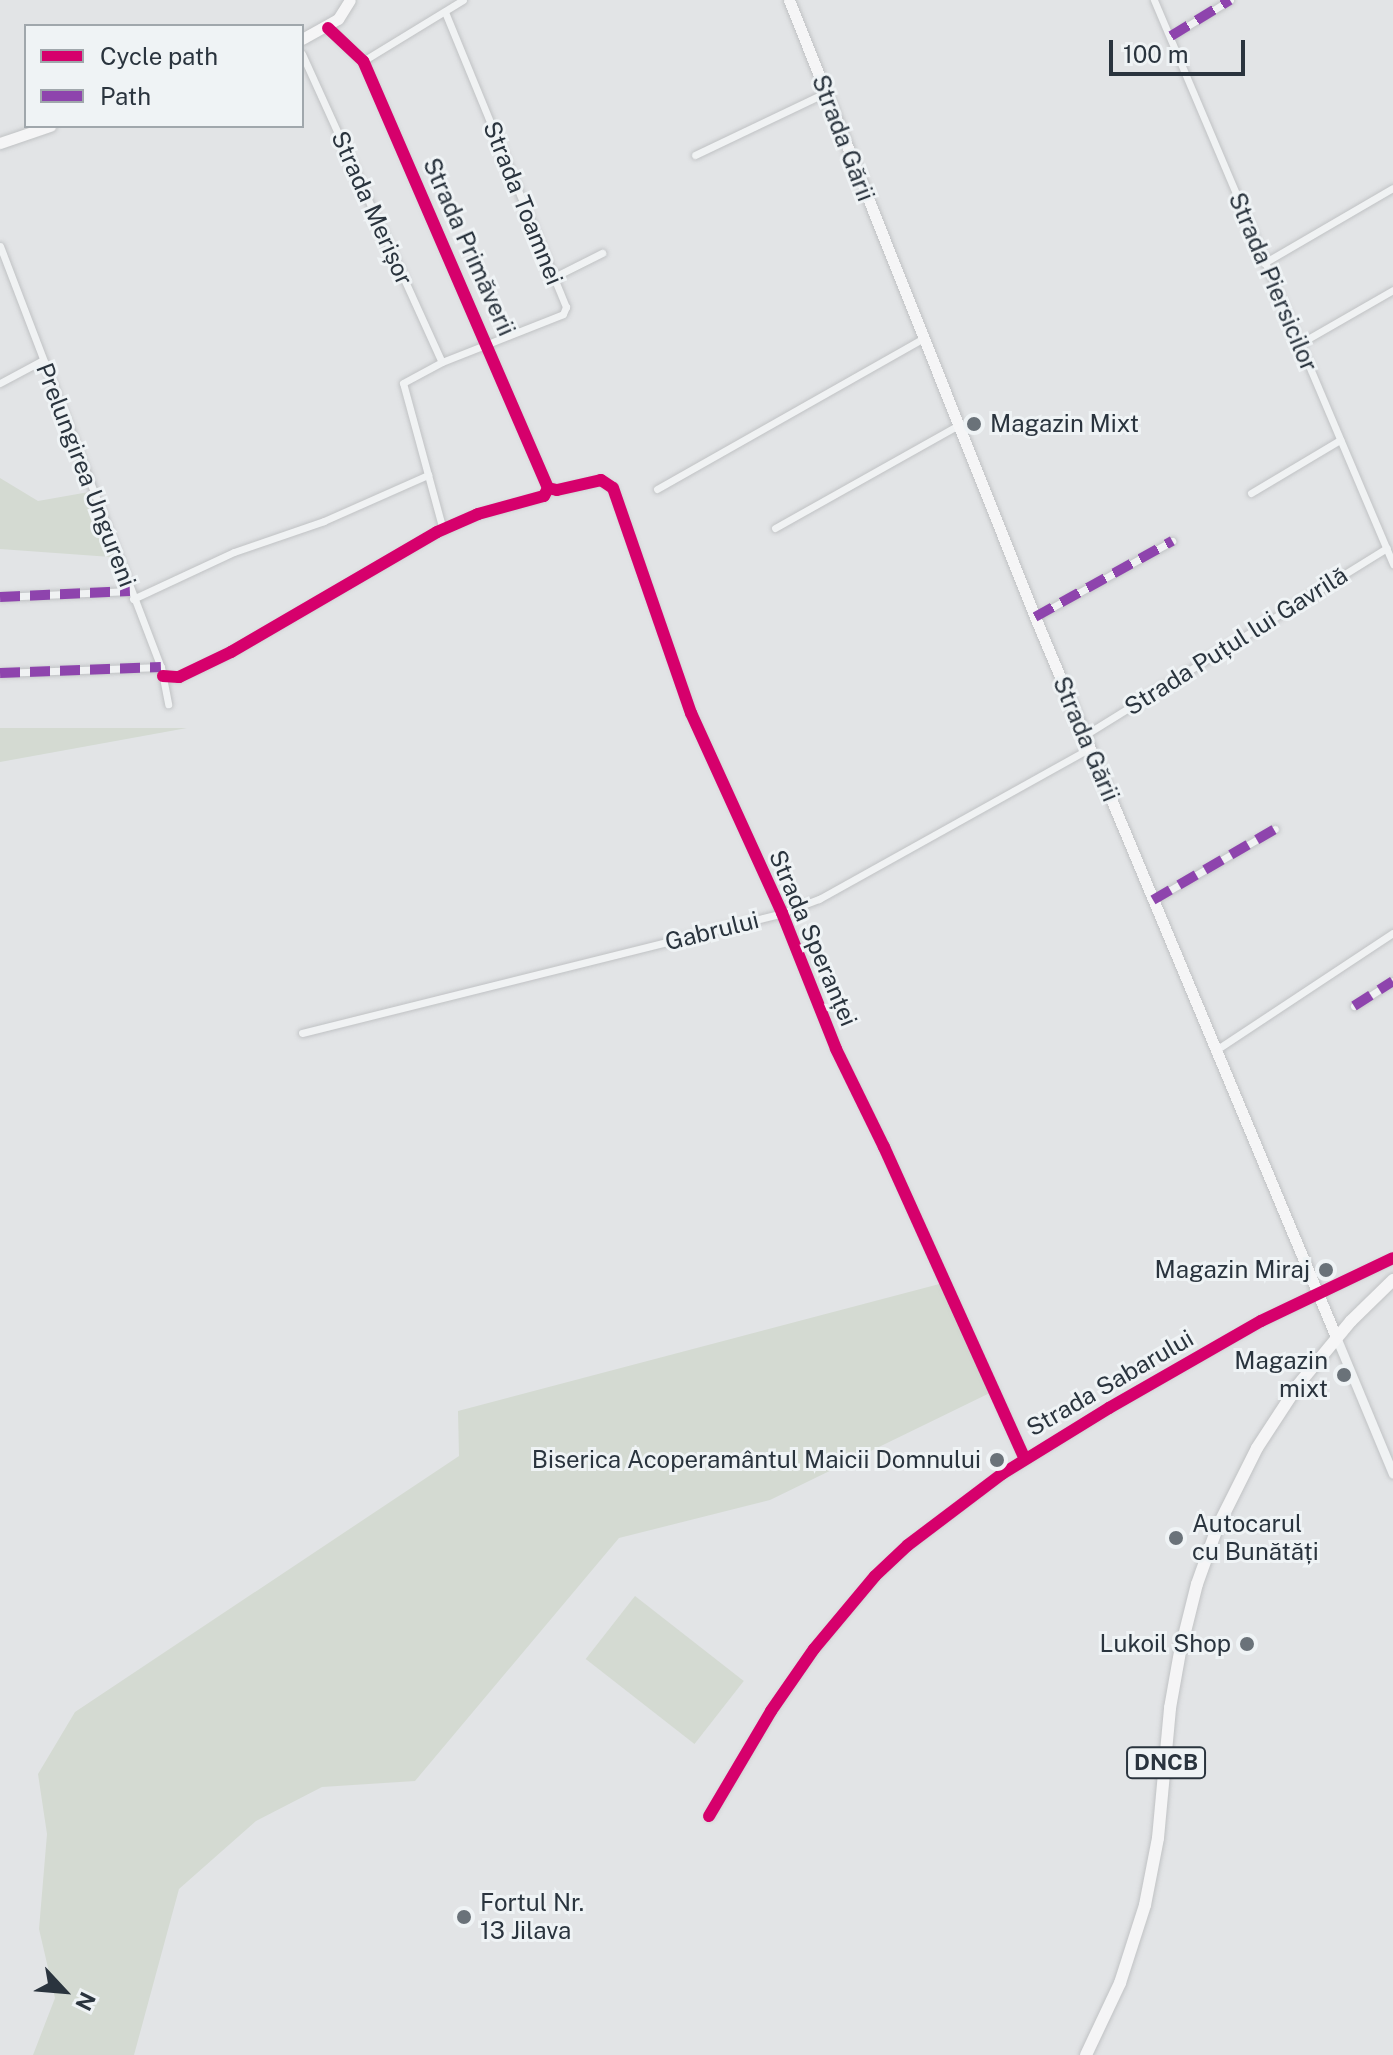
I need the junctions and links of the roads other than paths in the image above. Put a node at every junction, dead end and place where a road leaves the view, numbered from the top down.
1 (350, 0) edge
2 (463, 0) edge
3 (789, 0) edge
4 (1154, 0) edge
5 (1230, 0) edge
6 (445, 12) junction
7 (328, 28) junction
8 (1171, 36) junction
9 (304, 38) edge
10 (304, 58) edge
11 (363, 61) junction
12 (825, 93) junction
13 (44, 128) edge
14 (0, 143) edge
15 (695, 155) dead end
16 (1393, 188) edge
17 (0, 246) edge
18 (602, 253) dead end
19 (1264, 263) junction
20 (554, 277) junction
21 (1393, 290) edge
22 (922, 339) junction
23 (487, 344) junction
24 (1299, 344) junction
25 (43, 360) junction
26 (442, 362) junction
27 (0, 383) edge
28 (957, 426) junction
29 (1340, 440) junction
30 (428, 475) junction
31 (657, 489) dead end
32 (546, 492) junction
33 (1251, 493) dead end
34 (775, 528) dead end
35 (443, 530) junction
36 (1172, 541) dead end
37 (1387, 548) junction
38 (1393, 564) edge
39 (132, 595) junction
40 (0, 597) edge
41 (1035, 617) junction
42 (161, 667) junction
43 (0, 673) edge
44 (163, 676) junction
45 (168, 704) dead end
46 (1085, 735) junction
47 (1090, 748) junction
48 (1275, 829) dead end
49 (1153, 900) junction
50 (782, 913) junction
51 (1393, 933) edge
52 (1393, 981) edge
53 (1354, 1006) dead end
54 (302, 1033) dead end
55 (1216, 1050) junction
56 (1393, 1258) edge
57 (1393, 1280) edge
58 (1318, 1293) junction
59 (1336, 1337) junction
60 (1025, 1459) junction
61 (1393, 1474) edge
62 (709, 1816) dead end
63 (1086, 2055) edge

1 - 7 main road
2 - 6 street
3 - 12 main road, Strada Gării
4 - 8 street, Strada Piersicilor
5 - 8 street
6 - 11 street
6 - 20 street, Strada Toamnei
7 - 9 main road
7 - 11 street, Strada Primăverii
8 - 19 street, Strada Piersicilor
10 - 26 street, Strada Merișor
11 - 23 street, Strada Primăverii
12 - 15 street
12 - 22 main road, Strada Gării
13 - 14 main road
16 - 19 street
17 - 25 street, Prelungirea Ungureni
18 - 20 street
19 - 24 street, Strada Piersicilor
20 - 23 street, Strada Toamnei
21 - 24 street
22 - 28 main road, Strada Gării
22 - 31 street
23 - 26 street, Strada Toamnei
23 - 32 street, Strada Primăverii
24 - 29 street, Strada Piersicilor
25 - 27 street
25 - 39 street, Prelungirea Ungureni
26 - 30 street, Strada Toamnei
28 - 34 street
28 - 41 main road, Strada Gării
29 - 33 street
29 - 37 street, Strada Piersicilor
30 - 35 street, Strada Toamnei
30 - 39 street
32 - 35 street, Strada Speranței
32 - 50 street, Strada Speranței
35 - 44 street, Strada Speranței
36 - 41 street
37 - 38 street, Strada Piersicilor
37 - 46 street, Strada Puțul lui Gavrilă
39 - 40 street
39 - 42 street, Prelungirea Ungureni
41 - 46 main road, Strada Gării
42 - 43 street
42 - 44 street, Prelungirea Ungureni
44 - 45 street, Prelungirea Ungureni
46 - 47 main road, Strada Gării
47 - 49 main road, Strada Gării
47 - 50 street, Gabrului
48 - 49 street
49 - 55 main road, Strada Gării
50 - 54 street, Gabrului
50 - 60 street, Strada Speranței
51 - 55 street
52 - 53 street
55 - 58 main road, Strada Gării
56 - 58 street, Strada Sabarului
57 - 59 main road, DNCB
58 - 59 main road, Strada Gării
58 - 60 street, Strada Sabarului
59 - 61 street, Strada Gării
59 - 63 main road, DNCB
60 - 62 street, Strada Sabarului

